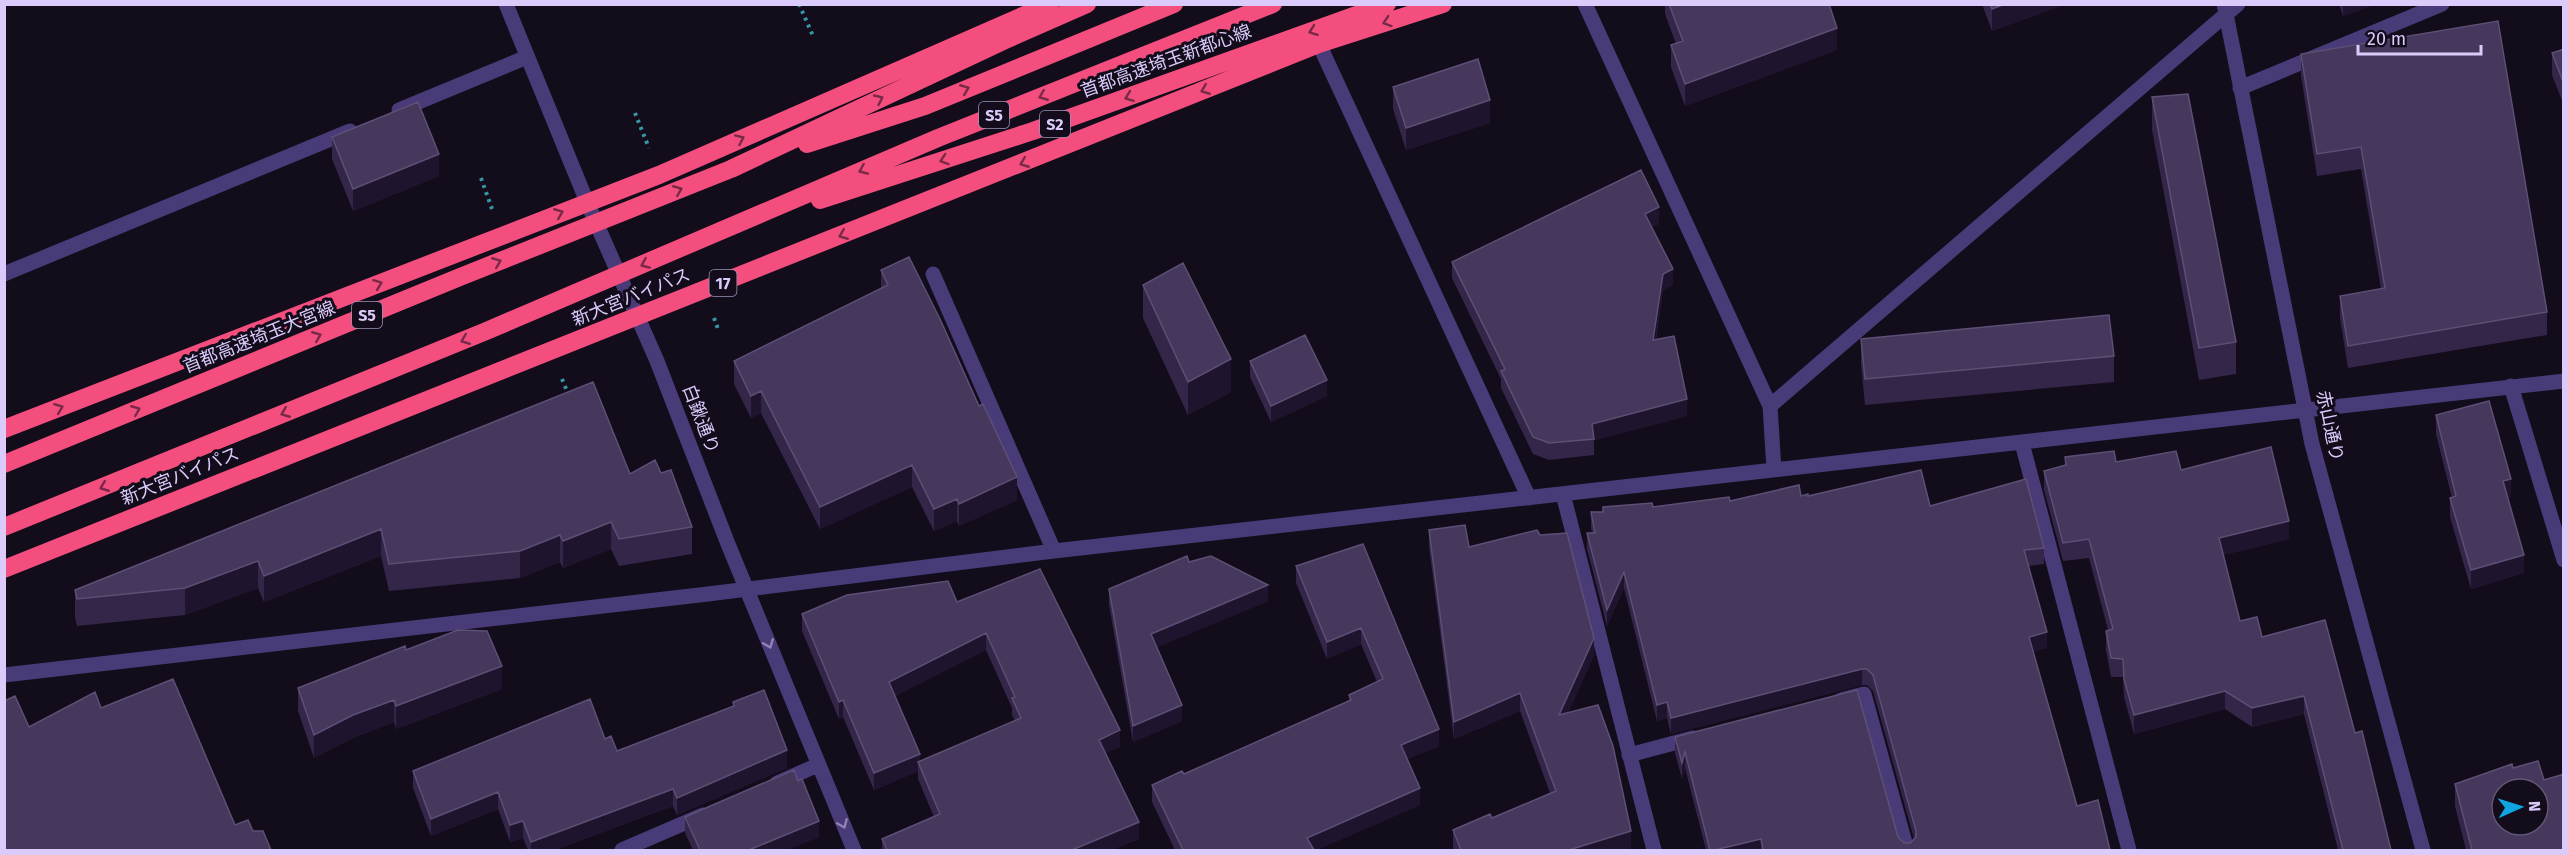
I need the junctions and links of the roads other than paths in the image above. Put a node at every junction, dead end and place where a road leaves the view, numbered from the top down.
1 (506, 4) edge
2 (1050, 4) edge
3 (1088, 4) edge
4 (1174, 4) edge
5 (1273, 4) edge
6 (1387, 4) edge
7 (1443, 4) edge
8 (1585, 4) edge
9 (2442, 4) edge
10 (2229, 8) edge
11 (1319, 44) junction
12 (527, 57) junction
13 (2240, 88) junction
14 (386, 116) edge
15 (364, 125) edge
16 (731, 169) junction
17 (587, 202) junction
18 (718, 233) junction
19 (4, 274) edge
20 (933, 274) dead end
21 (636, 318) junction
22 (2564, 381) edge
23 (2511, 386) junction
24 (1770, 406) junction
25 (2306, 410) junction
26 (4, 429) edge
27 (2022, 443) junction
28 (4, 464) edge
29 (1774, 470) junction
30 (1563, 494) junction
31 (1529, 498) junction
32 (4, 527) edge
33 (1054, 551) junction
34 (2564, 560) edge
35 (4, 569) edge
36 (747, 589) junction
37 (4, 675) edge
38 (1830, 702) edge
39 (1707, 735) edge
40 (1629, 755) junction
41 (818, 765) junction
42 (759, 791) edge
43 (716, 809) edge
44 (622, 850) edge
45 (854, 850) edge
46 (1654, 850) edge
47 (1907, 850) edge
48 (2129, 850) edge
49 (2423, 850) edge

1 - 12 street, 白鍬通り
17 -> 2 highway
16 -> 3 highway
16 -> 4 highway
5 -> 18 highway, S5
6 -> 18 highway, 首都高速埼玉新都心線 / S2
7 -> 11 highway, 新大宮バイパス / 17
8 - 24 street
9 - 13 street
10 - 13 street, 赤山通り
10 - 24 street
11 -> 21 highway, 新大宮バイパス / 17
11 - 31 street
12 - 14 street
12 - 17 street, 白鍬通り
13 - 25 street, 赤山通り
15 - 19 street
28 -> 16 highway, 首都高速埼玉大宮線 / S5
17 - 21 street, 白鍬通り
26 -> 17 highway
18 -> 32 highway, S5
20 - 33 street
21 - 35 highway, 新大宮バイパス / 17
21 - 36 street, 白鍬通り
22 - 23 street
23 - 25 street
23 - 34 street
24 - 29 street
25 - 27 street
25 - 49 street, 赤山通り
27 - 29 street
27 - 48 street
29 - 30 street
30 - 31 street
30 - 40 street
31 - 33 street
33 - 36 street
36 - 37 street
36 -> 41 street, 白鍬通り
38 - 47 street
39 - 40 street
40 - 46 street
41 - 42 street
41 -> 45 street, 白鍬通り
43 - 44 street

